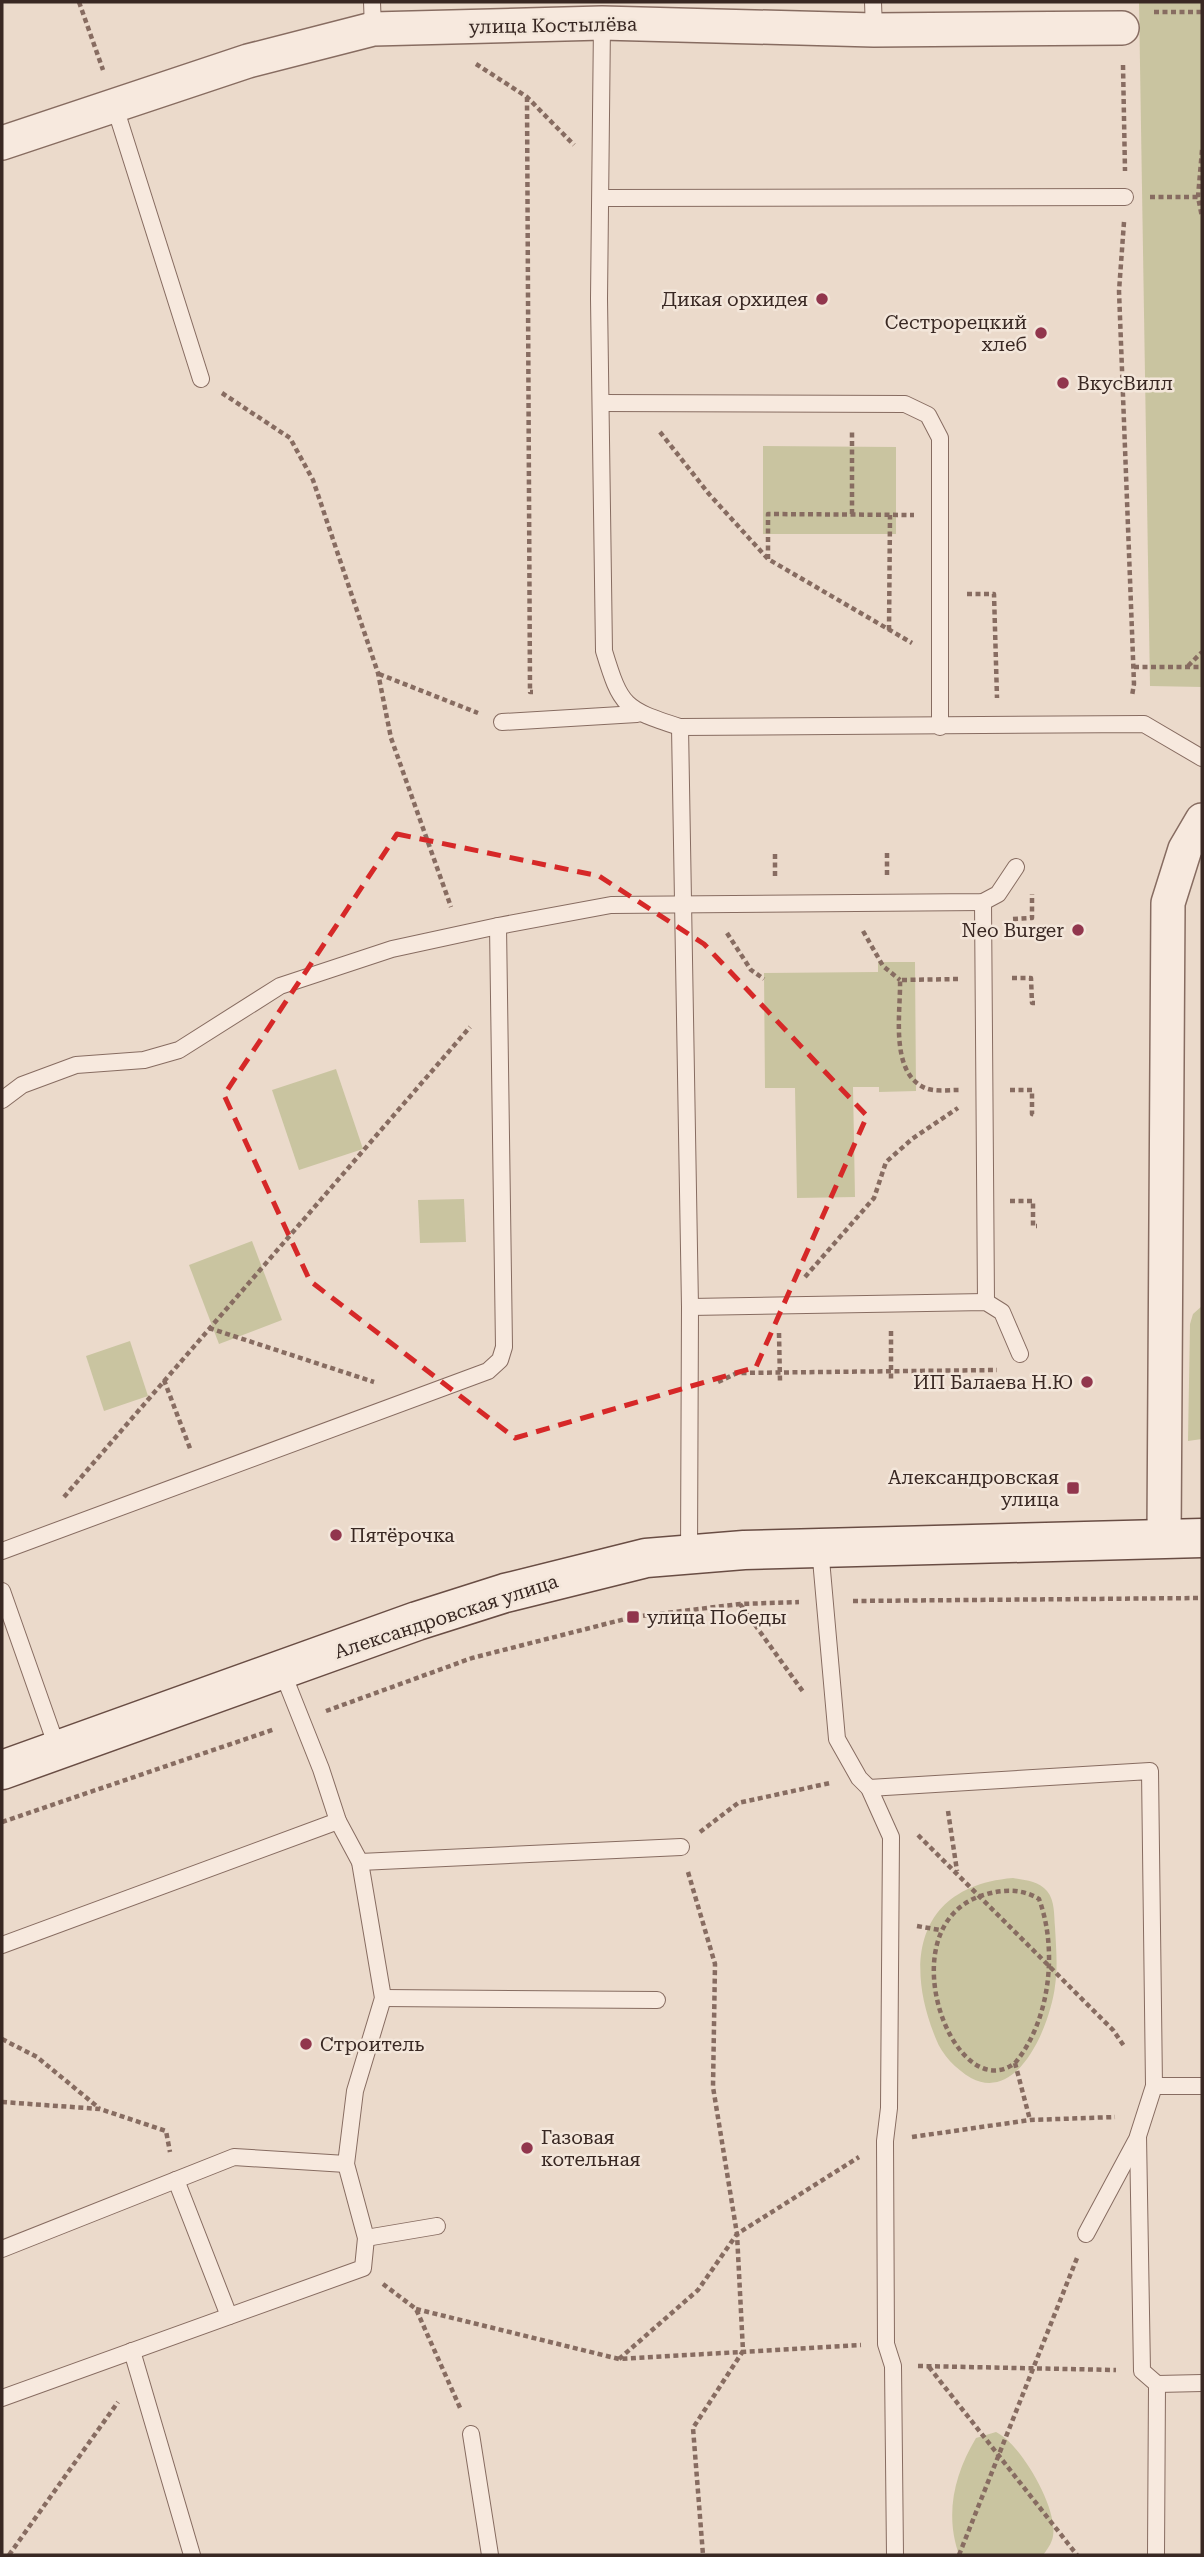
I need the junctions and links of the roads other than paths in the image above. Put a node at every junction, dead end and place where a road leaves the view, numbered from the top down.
1 (372, 15) edge
2 (874, 16) edge
3 (602, 23) junction
4 (1122, 28) road end
5 (114, 104) junction
6 (2, 143) edge
7 (1125, 197) road end
8 (602, 198) junction
9 (201, 379) road end
10 (601, 403) junction
11 (637, 714) junction
12 (502, 722) road end
13 (680, 727) junction
14 (940, 727) junction
15 (1202, 758) edge
16 (1202, 820) edge
17 (1016, 867) dead end
18 (982, 902) junction
19 (683, 904) junction
20 (498, 926) junction
21 (2, 1100) edge
22 (986, 1302) junction
23 (690, 1307) junction
24 (1020, 1354) road end
25 (1202, 1538) edge
26 (1164, 1539) junction
27 (820, 1548) junction
28 (2, 1551) edge
29 (689, 1555) junction
30 (2, 1594) edge
31 (282, 1671) junction
32 (58, 1750) junction
33 (2, 1770) edge
34 (864, 1783) junction
35 (338, 1822) junction
36 (681, 1847) road end
37 (360, 1863) junction
38 (2, 1945) edge
39 (383, 1998) junction
40 (657, 2000) dead end
41 (1202, 2086) edge
42 (1154, 2087) junction
43 (1138, 2136) junction
44 (346, 2164) junction
45 (176, 2180) junction
46 (437, 2227) dead end
47 (1086, 2234) road end
48 (366, 2238) junction
49 (2, 2249) edge
50 (229, 2316) junction
51 (132, 2351) junction
52 (1202, 2383) edge
53 (1157, 2384) junction
54 (2, 2399) edge
55 (471, 2434) road end
56 (192, 2555) edge
57 (490, 2555) edge
58 (895, 2555) edge
59 (1156, 2555) edge

1 - 3 street, улица Костылёва
1 - 5 street, улица Костылёва
2 - 3 street, улица Костылёва
2 - 4 street, улица Костылёва
3 - 8 lane
5 - 6 street, улица Костылёва
5 - 9 lane
7 - 8 lane
8 - 10 lane
10 - 11 lane
10 - 14 lane
11 - 12 lane
11 - 13 lane
13 - 14 lane
13 - 19 lane
14 - 15 lane
16 - 26 street
17 - 18 lane
18 - 19 lane
18 - 22 lane
19 - 20 lane
19 - 23 lane
20 - 21 lane
20 - 28 lane
22 - 23 lane
22 - 24 lane
23 - 29 lane
25 - 26 main road, Александровская улица
26 - 27 main road, Александровская улица
27 - 29 main road, Александровская улица
27 - 34 lane
29 - 31 main road, Александровская улица
30 - 32 lane
31 - 32 main road, Александровская улица
31 - 35 lane
32 - 33 main road, Александровская улица
34 - 42 lane
34 - 58 lane
35 - 37 lane
35 - 38 lane
36 - 37 lane
37 - 39 lane
39 - 40 lane
39 - 44 lane
41 - 42 lane
42 - 43 lane
43 - 47 lane
43 - 53 lane
44 - 45 lane
44 - 48 lane
45 - 49 lane
45 - 50 lane
46 - 48 lane
48 - 50 lane
50 - 51 lane
51 - 54 lane
51 - 56 lane
52 - 53 lane
53 - 59 lane
55 - 57 lane

